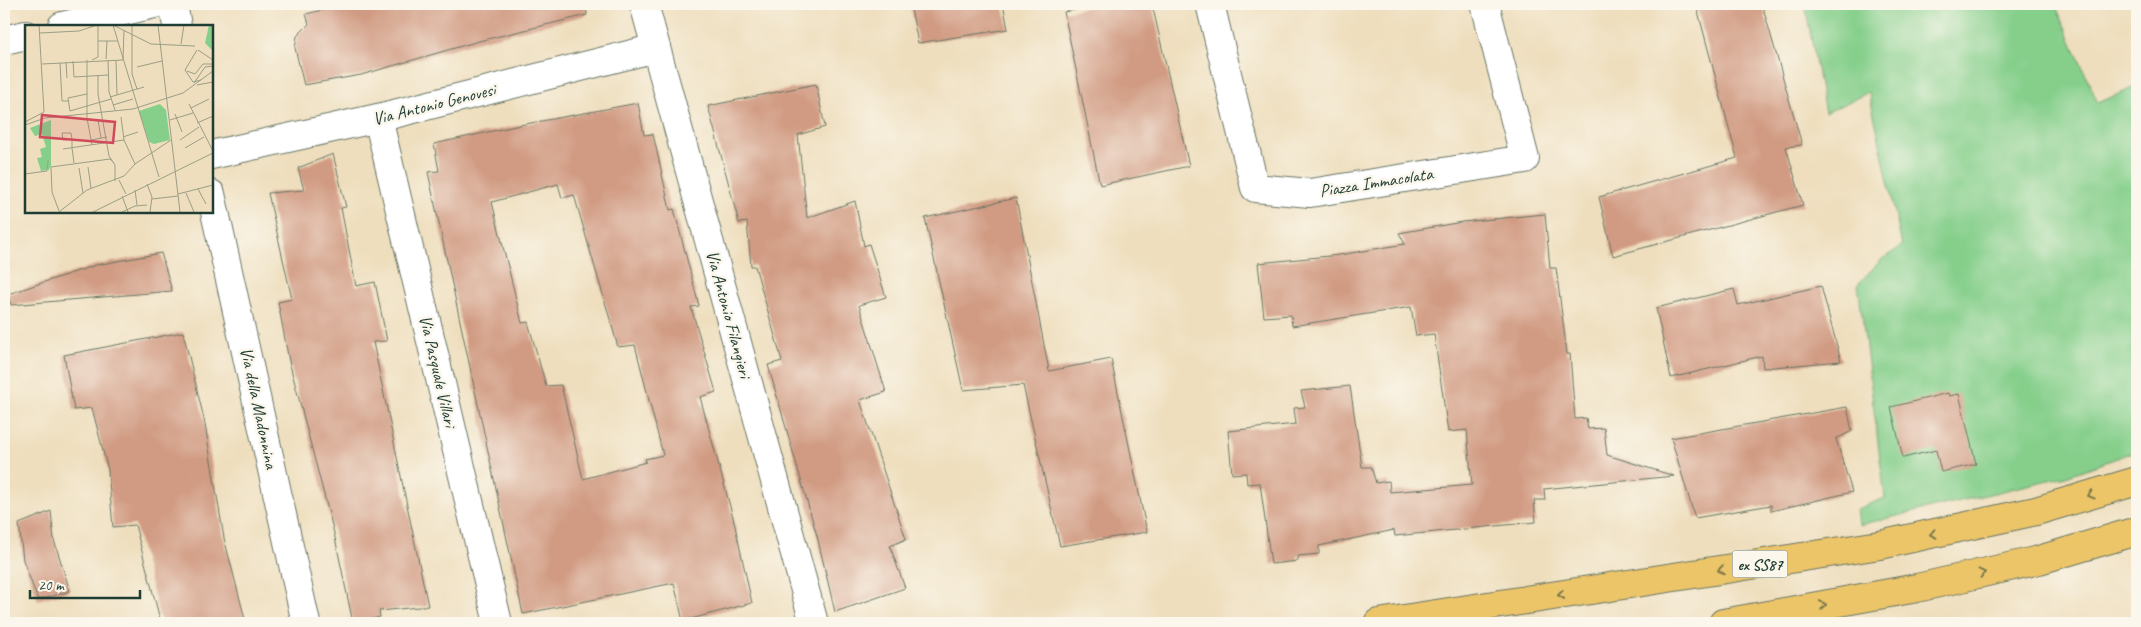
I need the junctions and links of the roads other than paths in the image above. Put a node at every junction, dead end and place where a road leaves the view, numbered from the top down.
1 (155, 4) edge
2 (173, 4) edge
3 (644, 4) edge
4 (1210, 4) edge
5 (1485, 4) edge
6 (66, 25) edge
7 (177, 25) edge
8 (25, 35) edge
9 (4, 40) edge
10 (656, 48) junction
11 (378, 118) junction
12 (212, 155) edge
13 (212, 199) edge
14 (2137, 481) edge
15 (2137, 531) edge
16 (306, 623) edge
17 (498, 623) edge
18 (814, 623) edge
19 (1378, 623) edge
20 (1723, 623) edge

1 - 6 street
2 - 7 street
3 - 10 street, Via Antonio Filangieri
4 - 5 street, Piazza Immacolata
8 - 9 street
10 - 11 street, Via Antonio Genovesi
10 - 18 street, Via Antonio Filangieri
11 - 12 street, Via Antonio Genovesi
11 - 17 street, Via Pasquale Villari
13 - 16 street, Via della Madonnina
14 -> 19 highway, ex SS87
20 -> 15 highway

